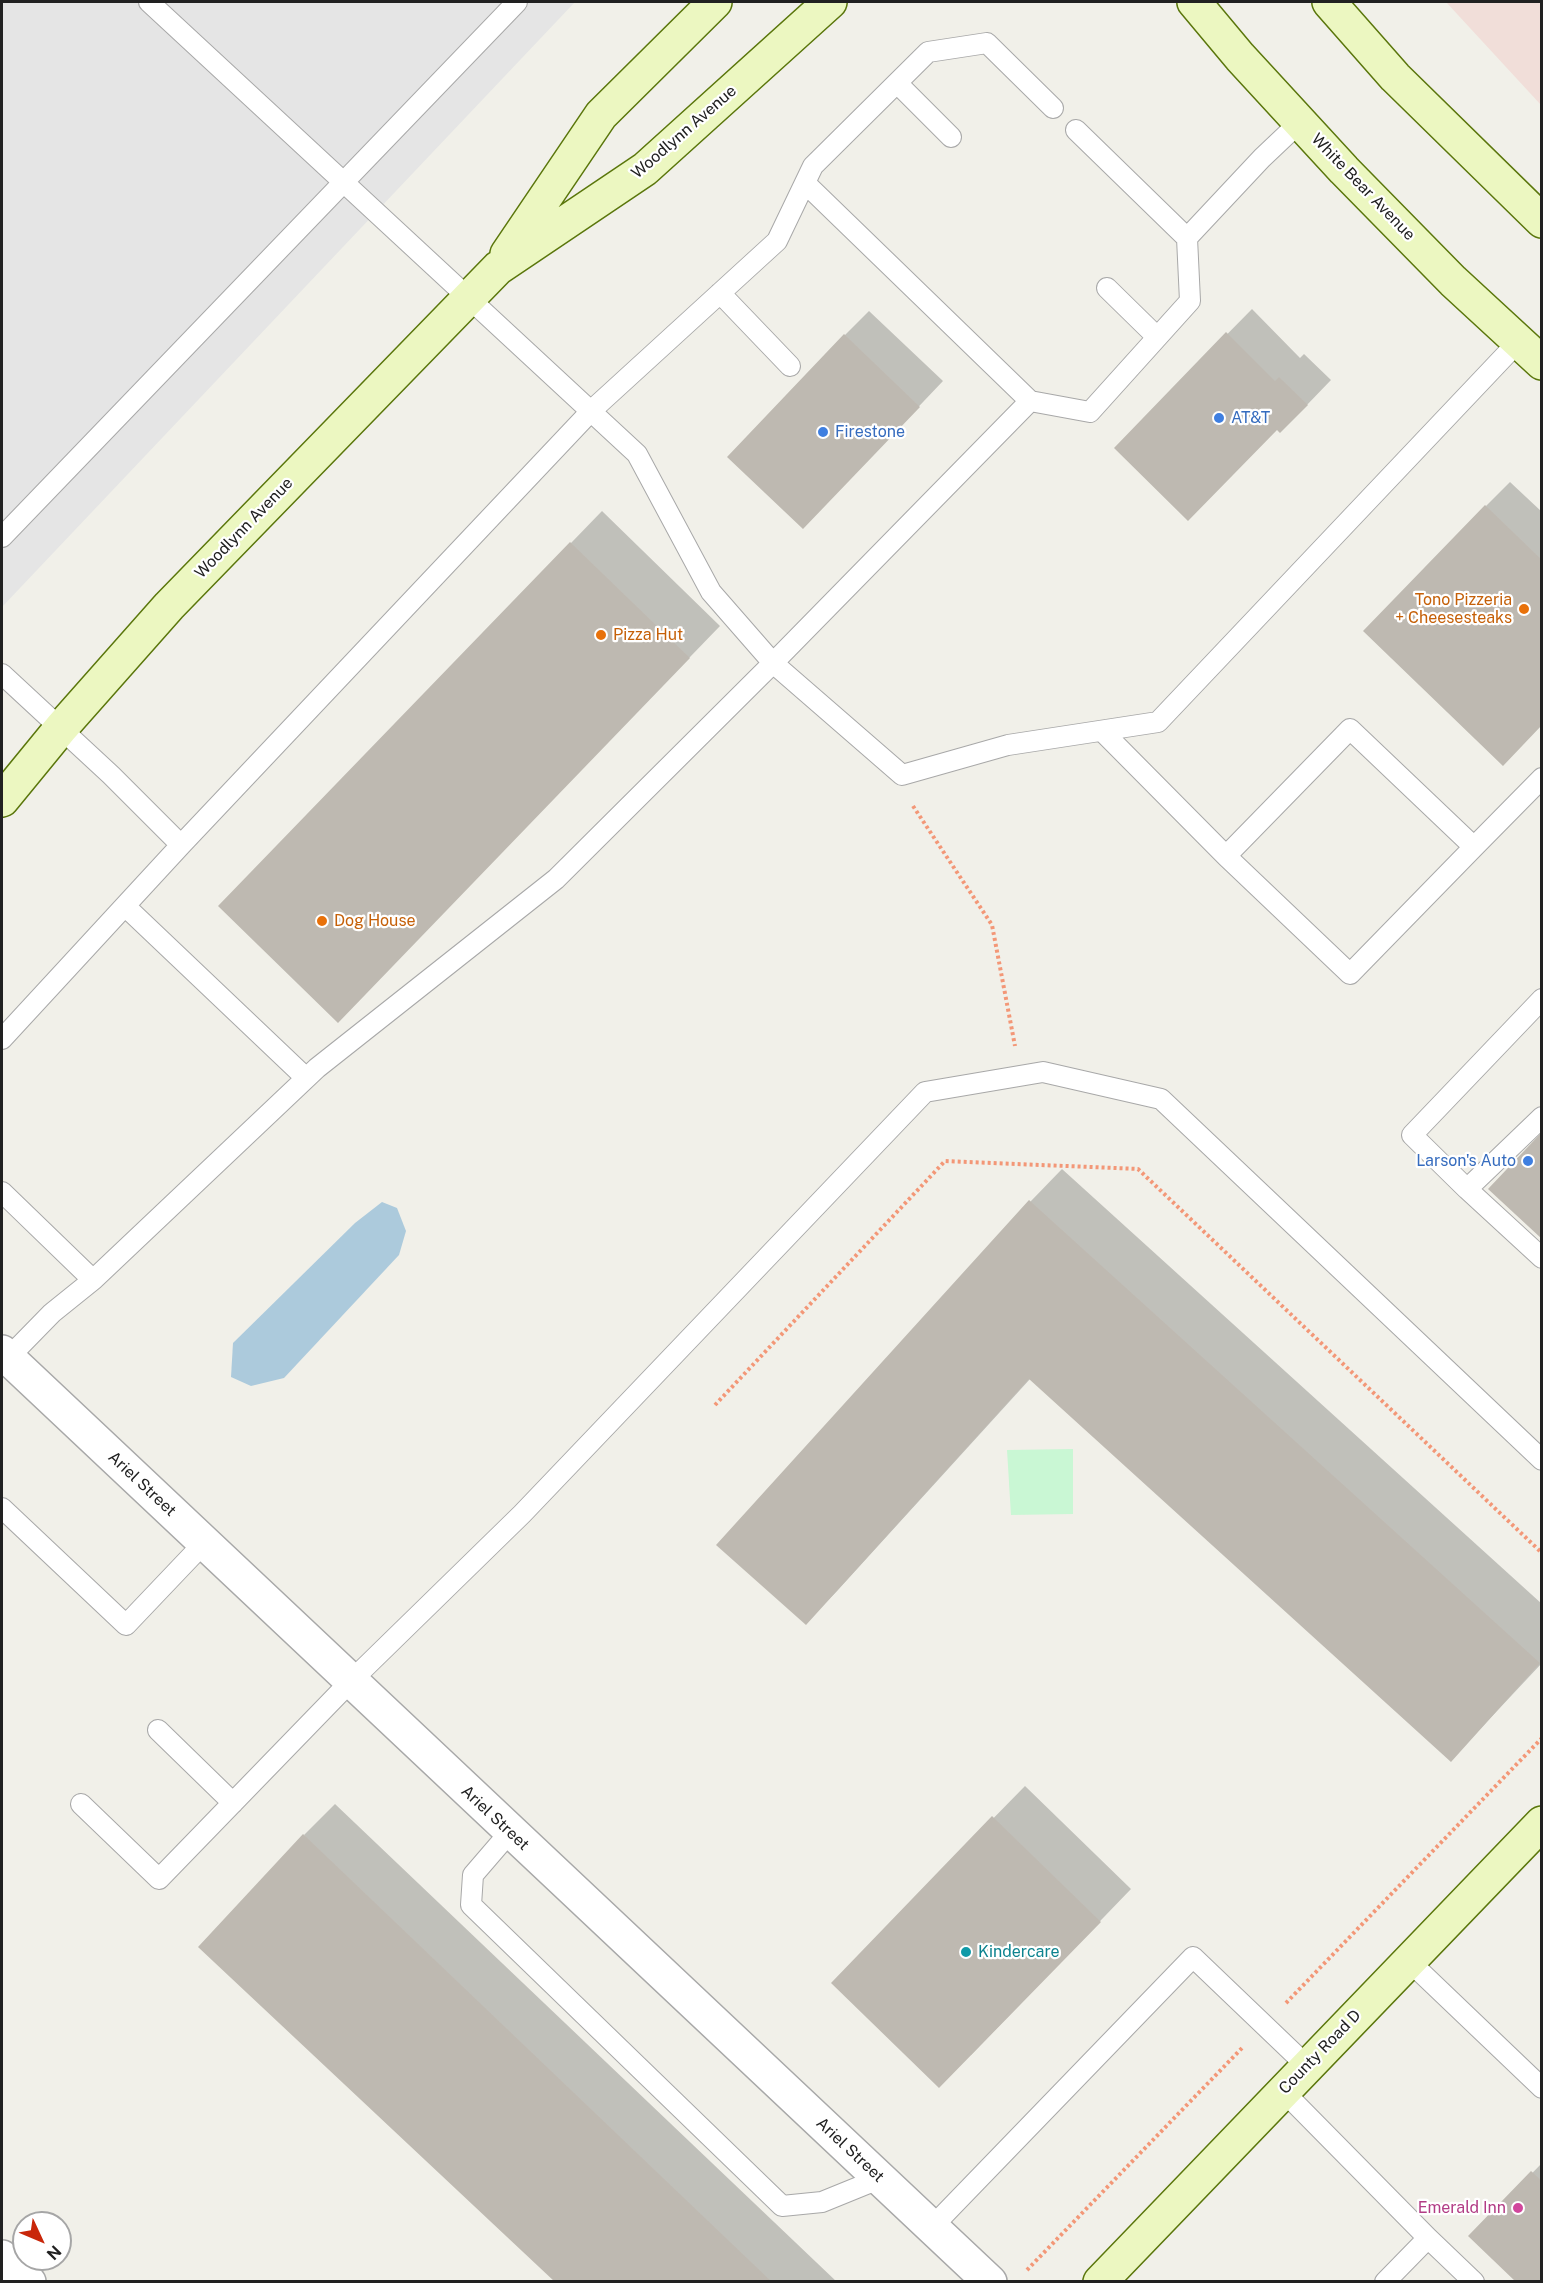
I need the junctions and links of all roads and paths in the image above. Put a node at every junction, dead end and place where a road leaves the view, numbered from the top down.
1 (149, 2) edge
2 (517, 2) edge
3 (715, 2) edge
4 (830, 2) edge
5 (1194, 2) edge
6 (1329, 2) edge
7 (897, 83) junction
8 (1053, 108) dead end
9 (1300, 122) junction
10 (1076, 130) dead end
11 (951, 136) dead end
12 (344, 182) junction
13 (805, 183) junction
14 (1542, 221) edge
15 (1187, 238) junction
16 (498, 268) junction
17 (1107, 288) dead end
18 (720, 293) junction
19 (468, 297) junction
20 (1156, 336) junction
21 (1530, 353) edge
22 (790, 366) dead end
23 (1030, 402) junction
24 (592, 410) junction
25 (2, 537) edge
26 (773, 663) junction
27 (2, 674) edge
28 (61, 728) junction
29 (1102, 731) junction
30 (902, 775) junction
31 (1542, 778) edge
32 (2, 800) edge
33 (181, 845) junction
34 (1474, 847) junction
35 (1226, 856) junction
36 (125, 906) junction
37 (1539, 1007) edge
38 (2, 1039) edge
39 (1021, 1075) junction
40 (306, 1078) junction
41 (1542, 1118) edge
42 (1467, 1189) junction
43 (2, 1192) edge
44 (1542, 1258) edge
45 (93, 1280) junction
46 (5, 1355) edge
47 (715, 1405) dead end
48 (1542, 1460) edge
49 (2, 1508) edge
50 (204, 1543) junction
51 (1542, 1553) edge
52 (351, 1681) junction
53 (158, 1730) dead end
54 (233, 1803) junction
55 (81, 1804) dead end
56 (1542, 1823) edge
57 (510, 1832) junction
58 (1409, 1960) junction
59 (1307, 2066) junction
60 (1542, 2088) edge
61 (1283, 2091) junction
62 (880, 2178) junction
63 (932, 2227) junction
64 (1428, 2238) junction
65 (2, 2257) edge
66 (29, 2282) edge
67 (990, 2282) edge
68 (1100, 2282) edge
69 (1385, 2282) edge
70 (1474, 2282) edge

1 - 12 lane
2 - 12 lane
3 - 16 street, Woodlynn Avenue
4 - 16 street, Woodlynn Avenue
5 - 9 street, White Bear Avenue
6 - 14 street
7 - 8 lane
7 - 11 lane
7 - 13 lane
9 - 15 lane
9 - 21 street, White Bear Avenue
10 - 15 lane
12 - 19 lane
12 - 25 lane
13 - 18 lane
13 - 23 lane
15 - 20 lane
16 - 19 street, Woodlynn Avenue
17 - 20 lane
18 - 22 lane
18 - 24 lane
19 - 24 lane
19 - 28 street, Woodlynn Avenue
20 - 23 lane
21 - 29 lane
23 - 26 lane
24 - 26 lane
24 - 33 lane
26 - 30 lane
26 - 40 lane
27 - 28 lane
28 - 32 street, Woodlynn Avenue
28 - 33 lane
29 - 30 lane
29 - 35 lane
30 - 39 path
31 - 34 lane
33 - 36 lane
34 - 35 lane
34 - 35 lane
36 - 38 lane
36 - 40 lane
37 - 42 lane
39 - 48 lane
39 - 52 lane
40 - 45 lane
41 - 42 lane
42 - 44 lane
43 - 45 lane
45 - 46 lane
46 - 50 street, Ariel Street
47 - 51 path
49 - 50 lane
50 - 52 street, Ariel Street
52 - 54 lane
52 - 57 street, Ariel Street
53 - 54 lane
54 - 55 lane
56 - 58 street, County Road D
57 - 62 street, Ariel Street
57 - 62 lane
58 - 59 street, County Road D
58 - 60 lane
59 - 61 street, County Road D
59 - 63 lane
61 - 64 lane
61 - 68 street, County Road D
62 - 63 street, Ariel Street
63 - 67 street, Ariel Street
64 - 69 lane
64 - 70 lane
65 - 66 street

